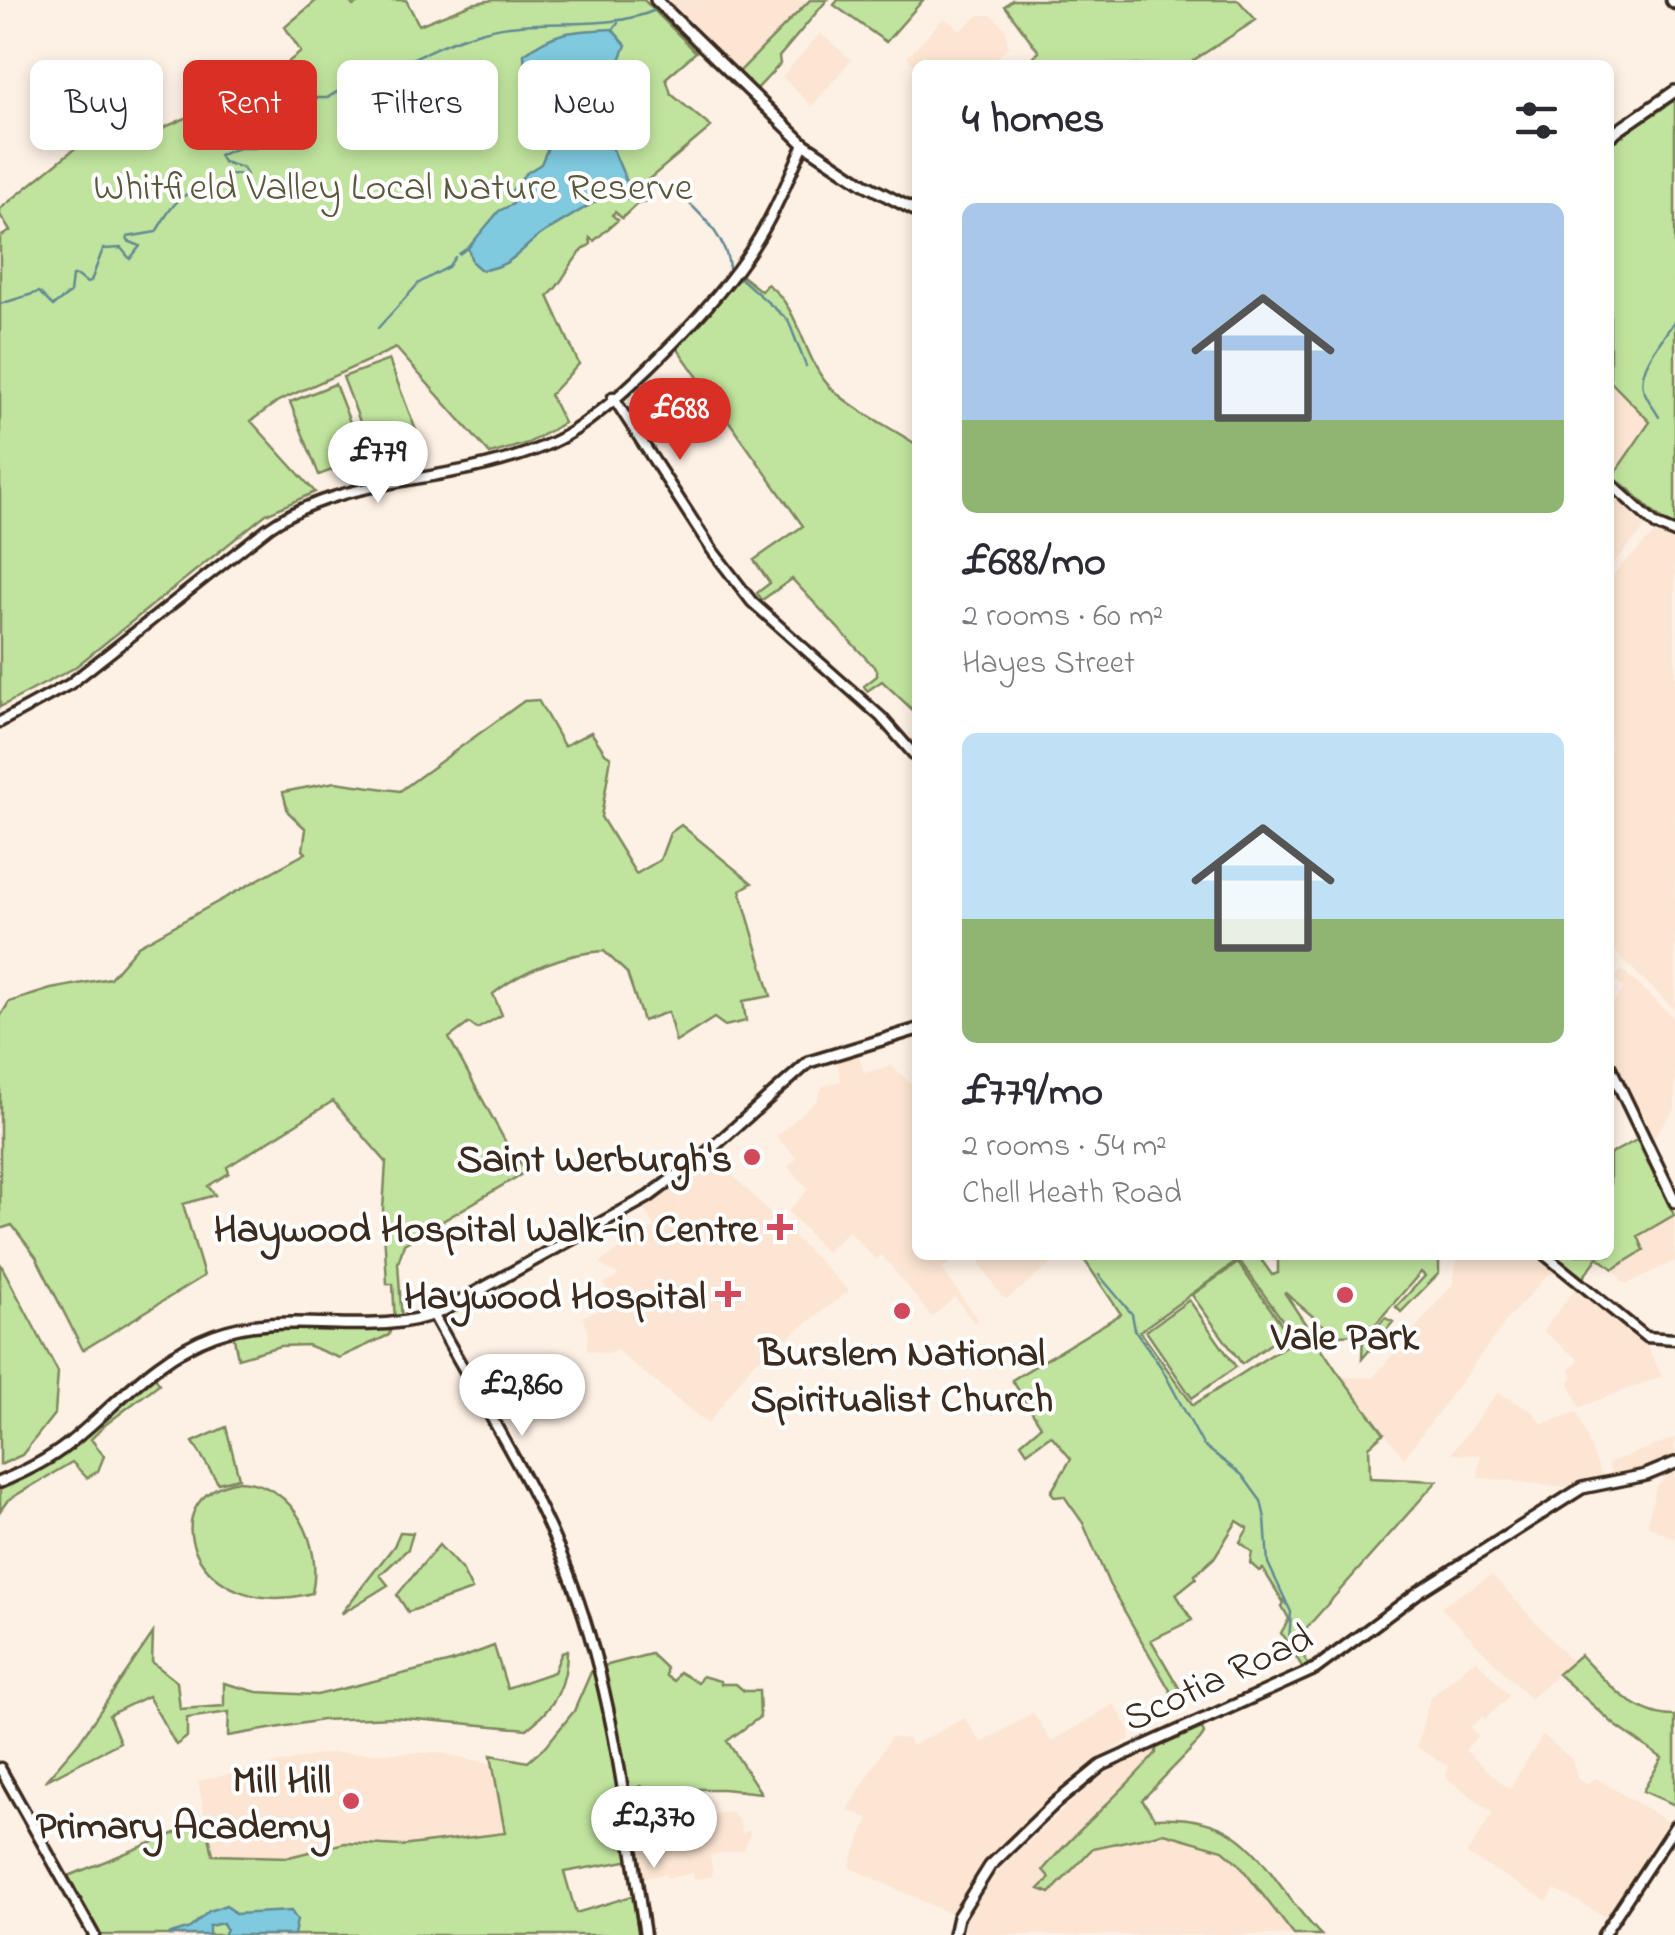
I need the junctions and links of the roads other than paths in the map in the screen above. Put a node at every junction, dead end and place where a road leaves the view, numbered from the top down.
1 (660, 4) edge
2 (1675, 91) edge
3 (1614, 133) edge
4 (804, 144) junction
5 (912, 209) edge
6 (613, 398) junction
7 (1614, 487) edge
8 (1675, 533) edge
9 (0, 722) edge
10 (912, 752) edge
11 (912, 1031) edge
12 (1614, 1075) edge
13 (1675, 1202) edge
14 (1551, 1260) edge
15 (433, 1314) junction
16 (1675, 1340) edge
17 (1675, 1463) edge
18 (0, 1482) edge
19 (0, 1768) edge
20 (1675, 1826) edge
21 (94, 1935) edge
22 (646, 1935) edge
23 (954, 1935) edge
24 (1603, 1935) edge

1 - 4 main road
2 - 3 main road
4 - 5 main road
4 - 6 street
6 - 9 street
6 - 10 street
7 - 8 street
11 - 15 main road
12 - 13 main road
14 - 16 street
15 - 18 main road
15 - 22 street
17 - 23 main road, Scotia Road
19 - 21 street
20 - 24 street

